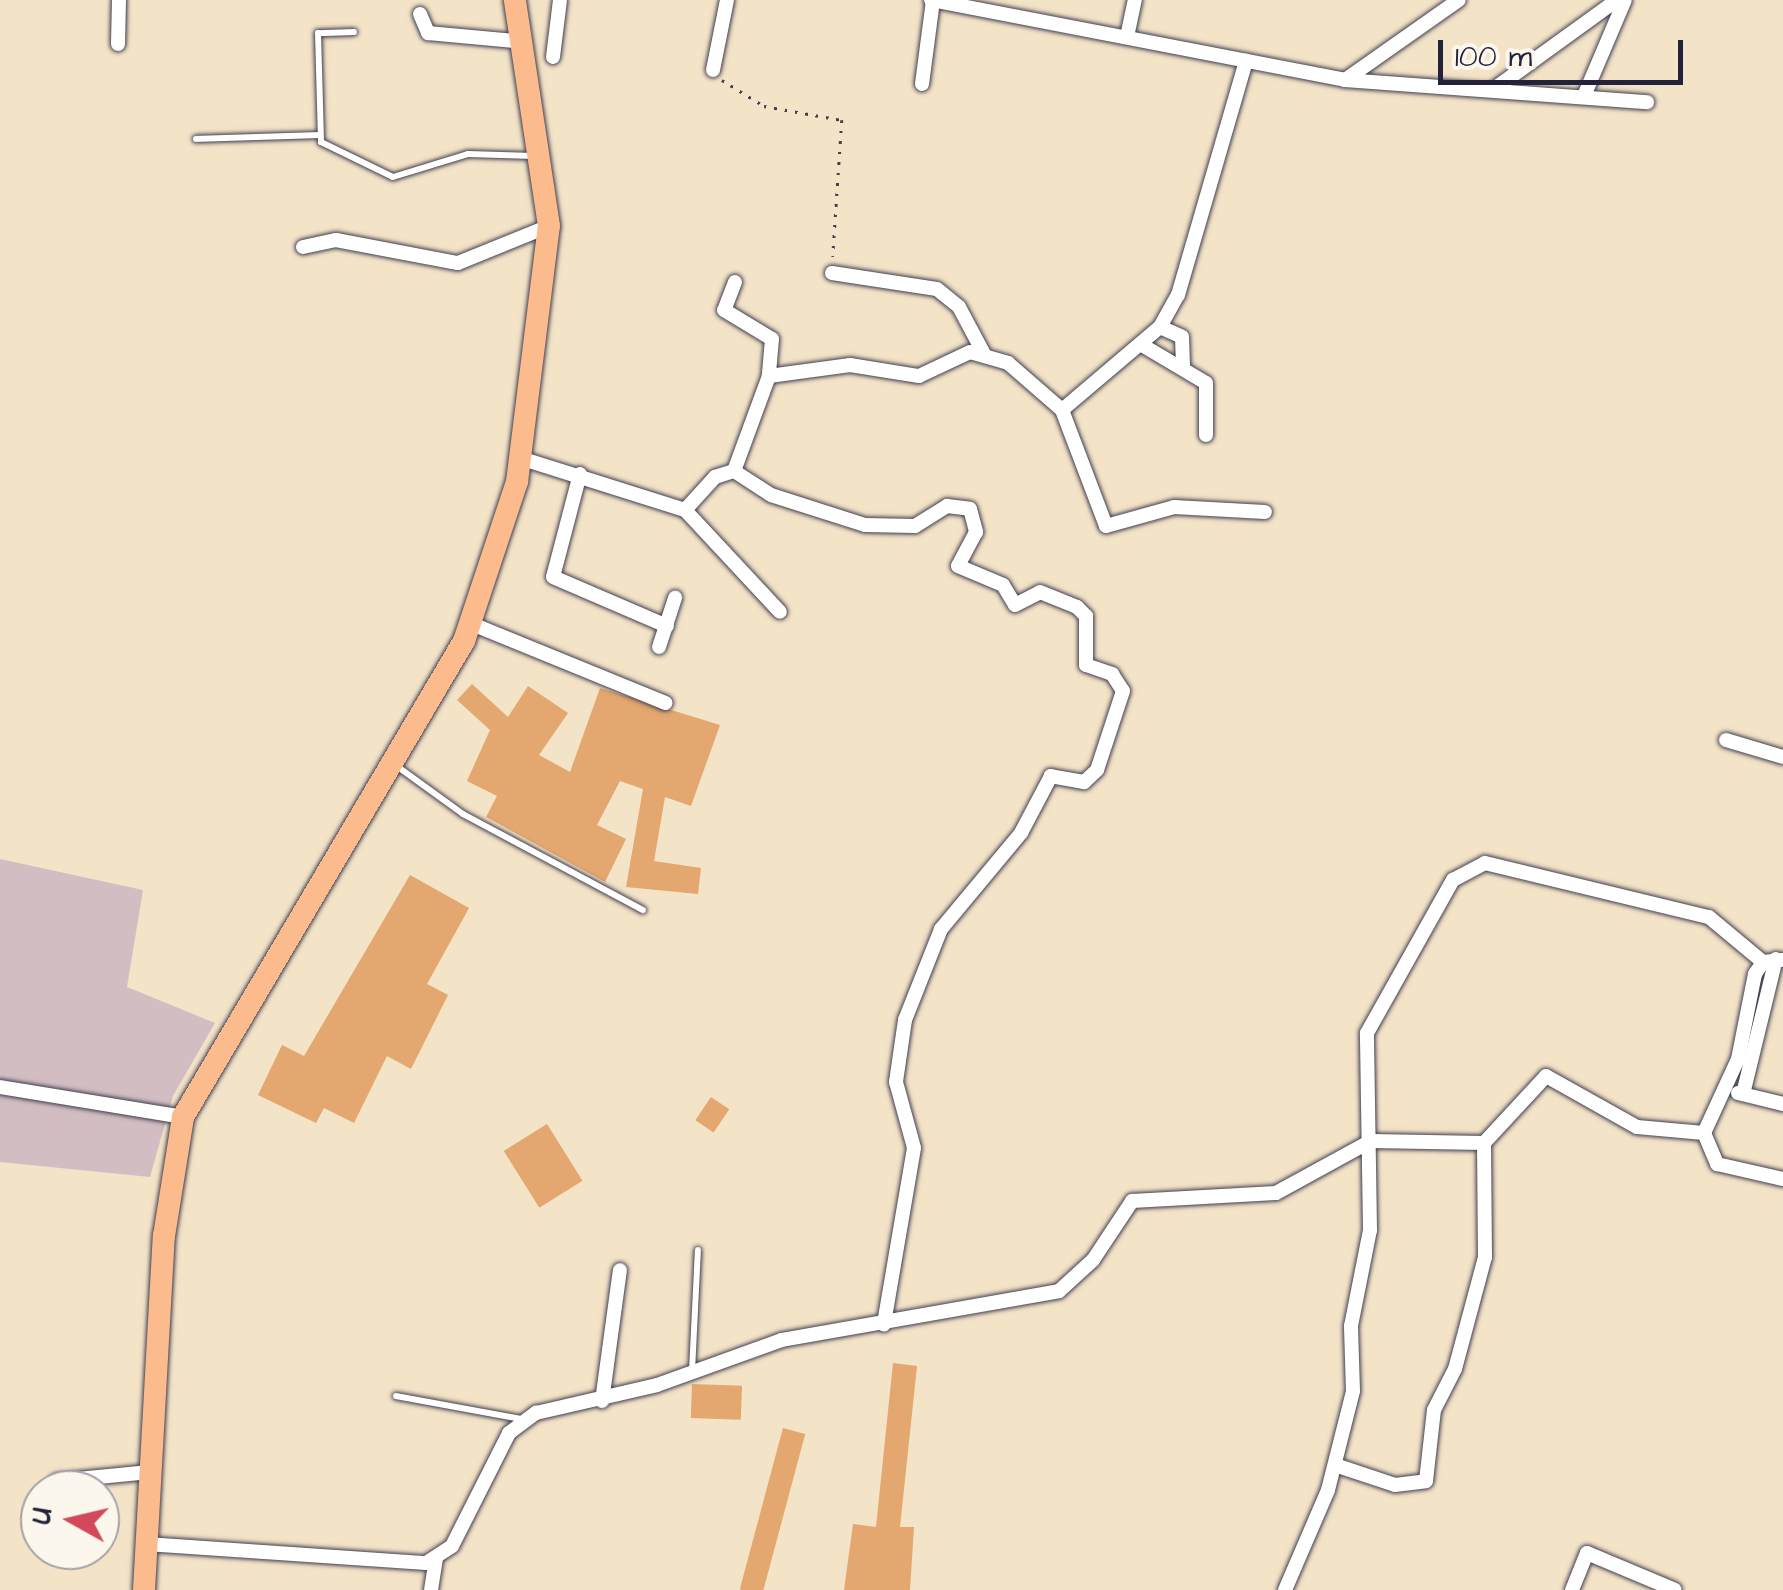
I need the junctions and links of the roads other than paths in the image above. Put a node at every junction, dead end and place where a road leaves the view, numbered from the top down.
1 (119, 0) edge
2 (515, 0) edge
3 (560, 0) edge
4 (727, 0) edge
5 (932, 0) edge
6 (1135, 0) edge
7 (1459, 0) edge
8 (1617, 0) edge
9 (1625, 0) edge
10 (420, 14) dead end
11 (354, 32) dead end
12 (1128, 32) junction
13 (515, 41) junction
14 (118, 44) dead end
15 (553, 57) dead end
16 (1246, 60) junction
17 (713, 70) road end
18 (1346, 80) junction
19 (922, 84) dead end
20 (1494, 89) junction
21 (1584, 96) junction
22 (1647, 102) dead end
23 (317, 135) junction
24 (196, 139) dead end
25 (536, 156) junction
26 (550, 226) junction
27 (303, 246) dead end
28 (832, 274) road end
29 (735, 282) dead end
30 (1160, 328) junction
31 (1142, 345) junction
32 (984, 354) junction
33 (1184, 367) junction
34 (770, 376) junction
35 (1062, 410) junction
36 (1206, 435) dead end
37 (520, 458) junction
38 (734, 471) junction
39 (580, 474) junction
40 (685, 510) junction
41 (1265, 512) dead end
42 (675, 598) dead end
43 (780, 612) dead end
44 (472, 624) junction
45 (667, 626) junction
46 (659, 648) dead end
47 (666, 703) dead end
48 (1726, 740) dead end
49 (1783, 757) edge
50 (397, 766) junction
51 (642, 910) dead end
52 (1774, 960) edge
53 (0, 1087) edge
54 (1727, 1091) junction
55 (1743, 1094) junction
56 (1783, 1104) edge
57 (183, 1117) junction
58 (1704, 1133) junction
59 (1371, 1141) junction
60 (1484, 1143) junction
61 (1783, 1179) edge
62 (698, 1250) dead end
63 (620, 1270) dead end
64 (884, 1324) junction
65 (692, 1372) junction
66 (396, 1396) dead end
67 (602, 1401) junction
68 (522, 1419) junction
69 (1334, 1465) junction
70 (148, 1472) junction
71 (120, 1475) edge
72 (146, 1544) junction
73 (436, 1558) junction
74 (144, 1590) edge
75 (432, 1590) edge
76 (1285, 1590) edge
77 (1572, 1590) edge
78 (1675, 1590) edge

1 - 14 street
2 - 13 main road
3 - 15 street
4 - 17 street
5 - 12 street
5 - 19 street
6 - 12 street
7 - 18 street
8 - 20 street
9 - 21 street
10 - 13 street
11 - 23 lane
12 - 16 street
13 - 25 main road
16 - 18 street
16 - 30 street
18 - 20 street
20 - 21 street
21 - 22 street
23 - 24 lane
23 - 25 lane
25 - 26 main road
26 - 27 street
26 - 37 main road
28 - 32 street
29 - 34 street
30 - 31 street
30 - 33 street
31 - 33 street
31 - 35 street
32 - 34 street
32 - 35 street
33 - 36 street
34 - 38 street
35 - 41 street
37 - 39 street
37 - 44 main road
38 - 40 street
38 - 64 street
39 - 40 street
39 - 45 street
40 - 43 street
42 - 45 street
44 - 47 street
44 - 50 main road
45 - 46 street
48 - 49 street
50 - 51 lane
50 - 57 main road
52 - 54 street
52 - 55 street
52 - 59 street
53 - 57 street
54 - 55 street
54 - 58 street
55 - 56 street
57 - 70 main road
58 - 60 street
58 - 61 street
59 - 60 street
59 - 64 street
59 - 69 street
60 - 69 street
62 - 65 lane
63 - 67 street
64 - 65 street
65 - 67 street
66 - 68 lane
67 - 68 street
68 - 73 street
69 - 76 street
70 - 71 street
70 - 72 main road
72 - 73 street
72 - 74 main road
73 - 75 street
77 - 78 street

